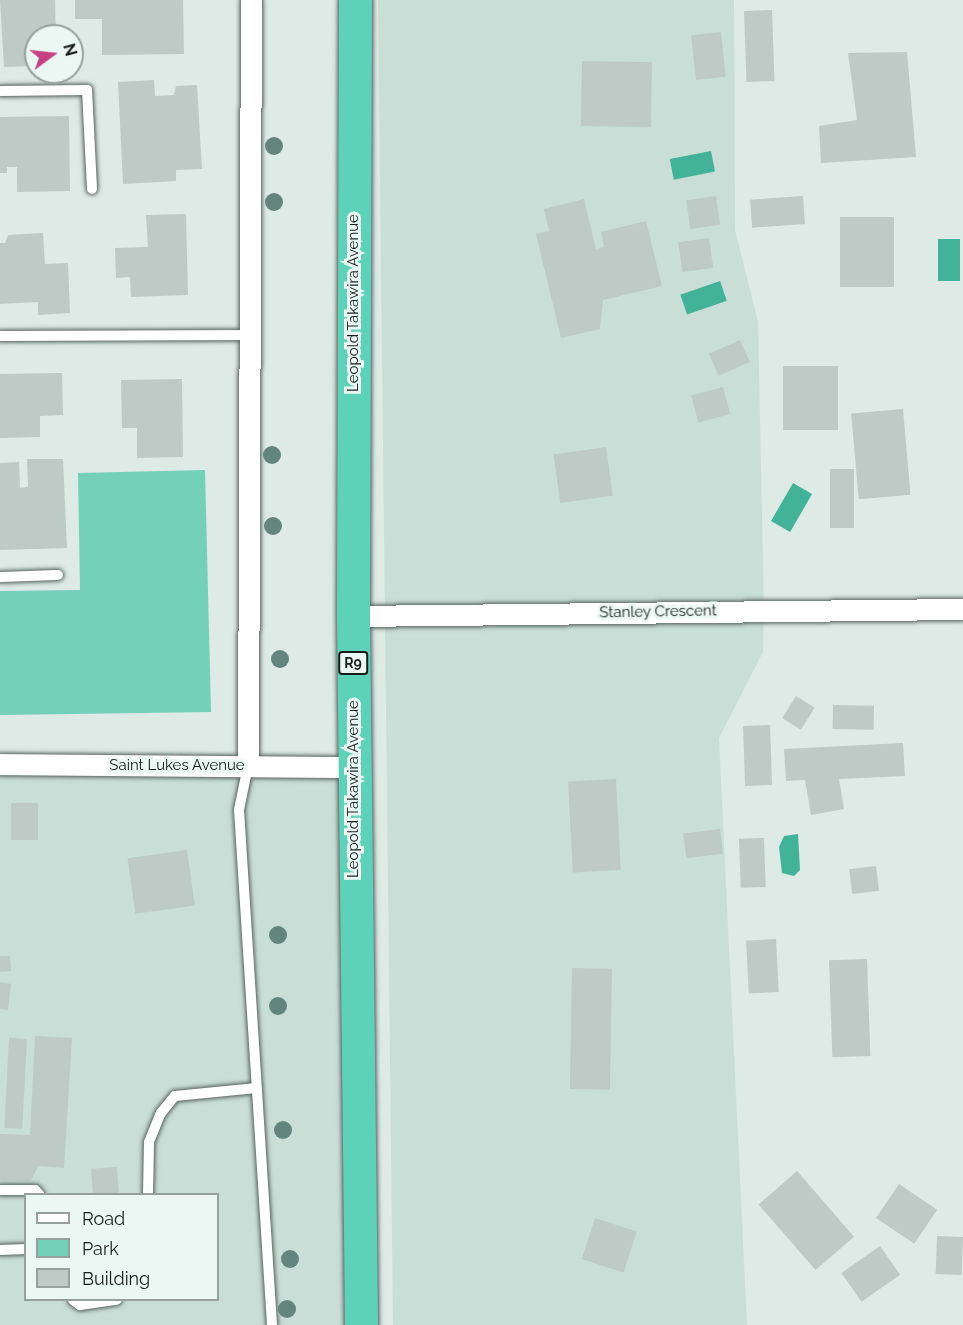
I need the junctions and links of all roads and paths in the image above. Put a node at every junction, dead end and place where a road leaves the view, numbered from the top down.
1 (250, 0) edge
2 (355, 0) edge
3 (0, 91) edge
4 (92, 189) dead end
5 (250, 335) junction
6 (0, 336) edge
7 (58, 575) dead end
8 (0, 577) edge
9 (963, 609) edge
10 (352, 616) junction
11 (0, 764) edge
12 (248, 766) junction
13 (354, 767) junction
14 (257, 1088) junction
15 (0, 1190) edge
16 (38, 1193) edge
17 (148, 1193) edge
18 (24, 1249) edge
19 (0, 1250) edge
20 (75, 1301) edge
21 (105, 1301) edge
22 (272, 1325) edge
23 (361, 1325) edge

1 - 5 street
2 - 10 highway, Leopold Takawira Avenue / R9
3 - 4 lane
5 - 6 lane
5 - 12 street
7 - 8 lane
9 - 10 street, Stanley Crescent
10 - 13 highway, Leopold Takawira Avenue / R9
11 - 12 street, Saint Lukes Avenue
12 - 13 street, Saint Lukes Avenue
12 - 14 lane
13 - 23 highway, Leopold Takawira Avenue / R9
14 - 17 lane
14 - 22 lane
15 - 16 lane
18 - 19 lane
20 - 21 lane

